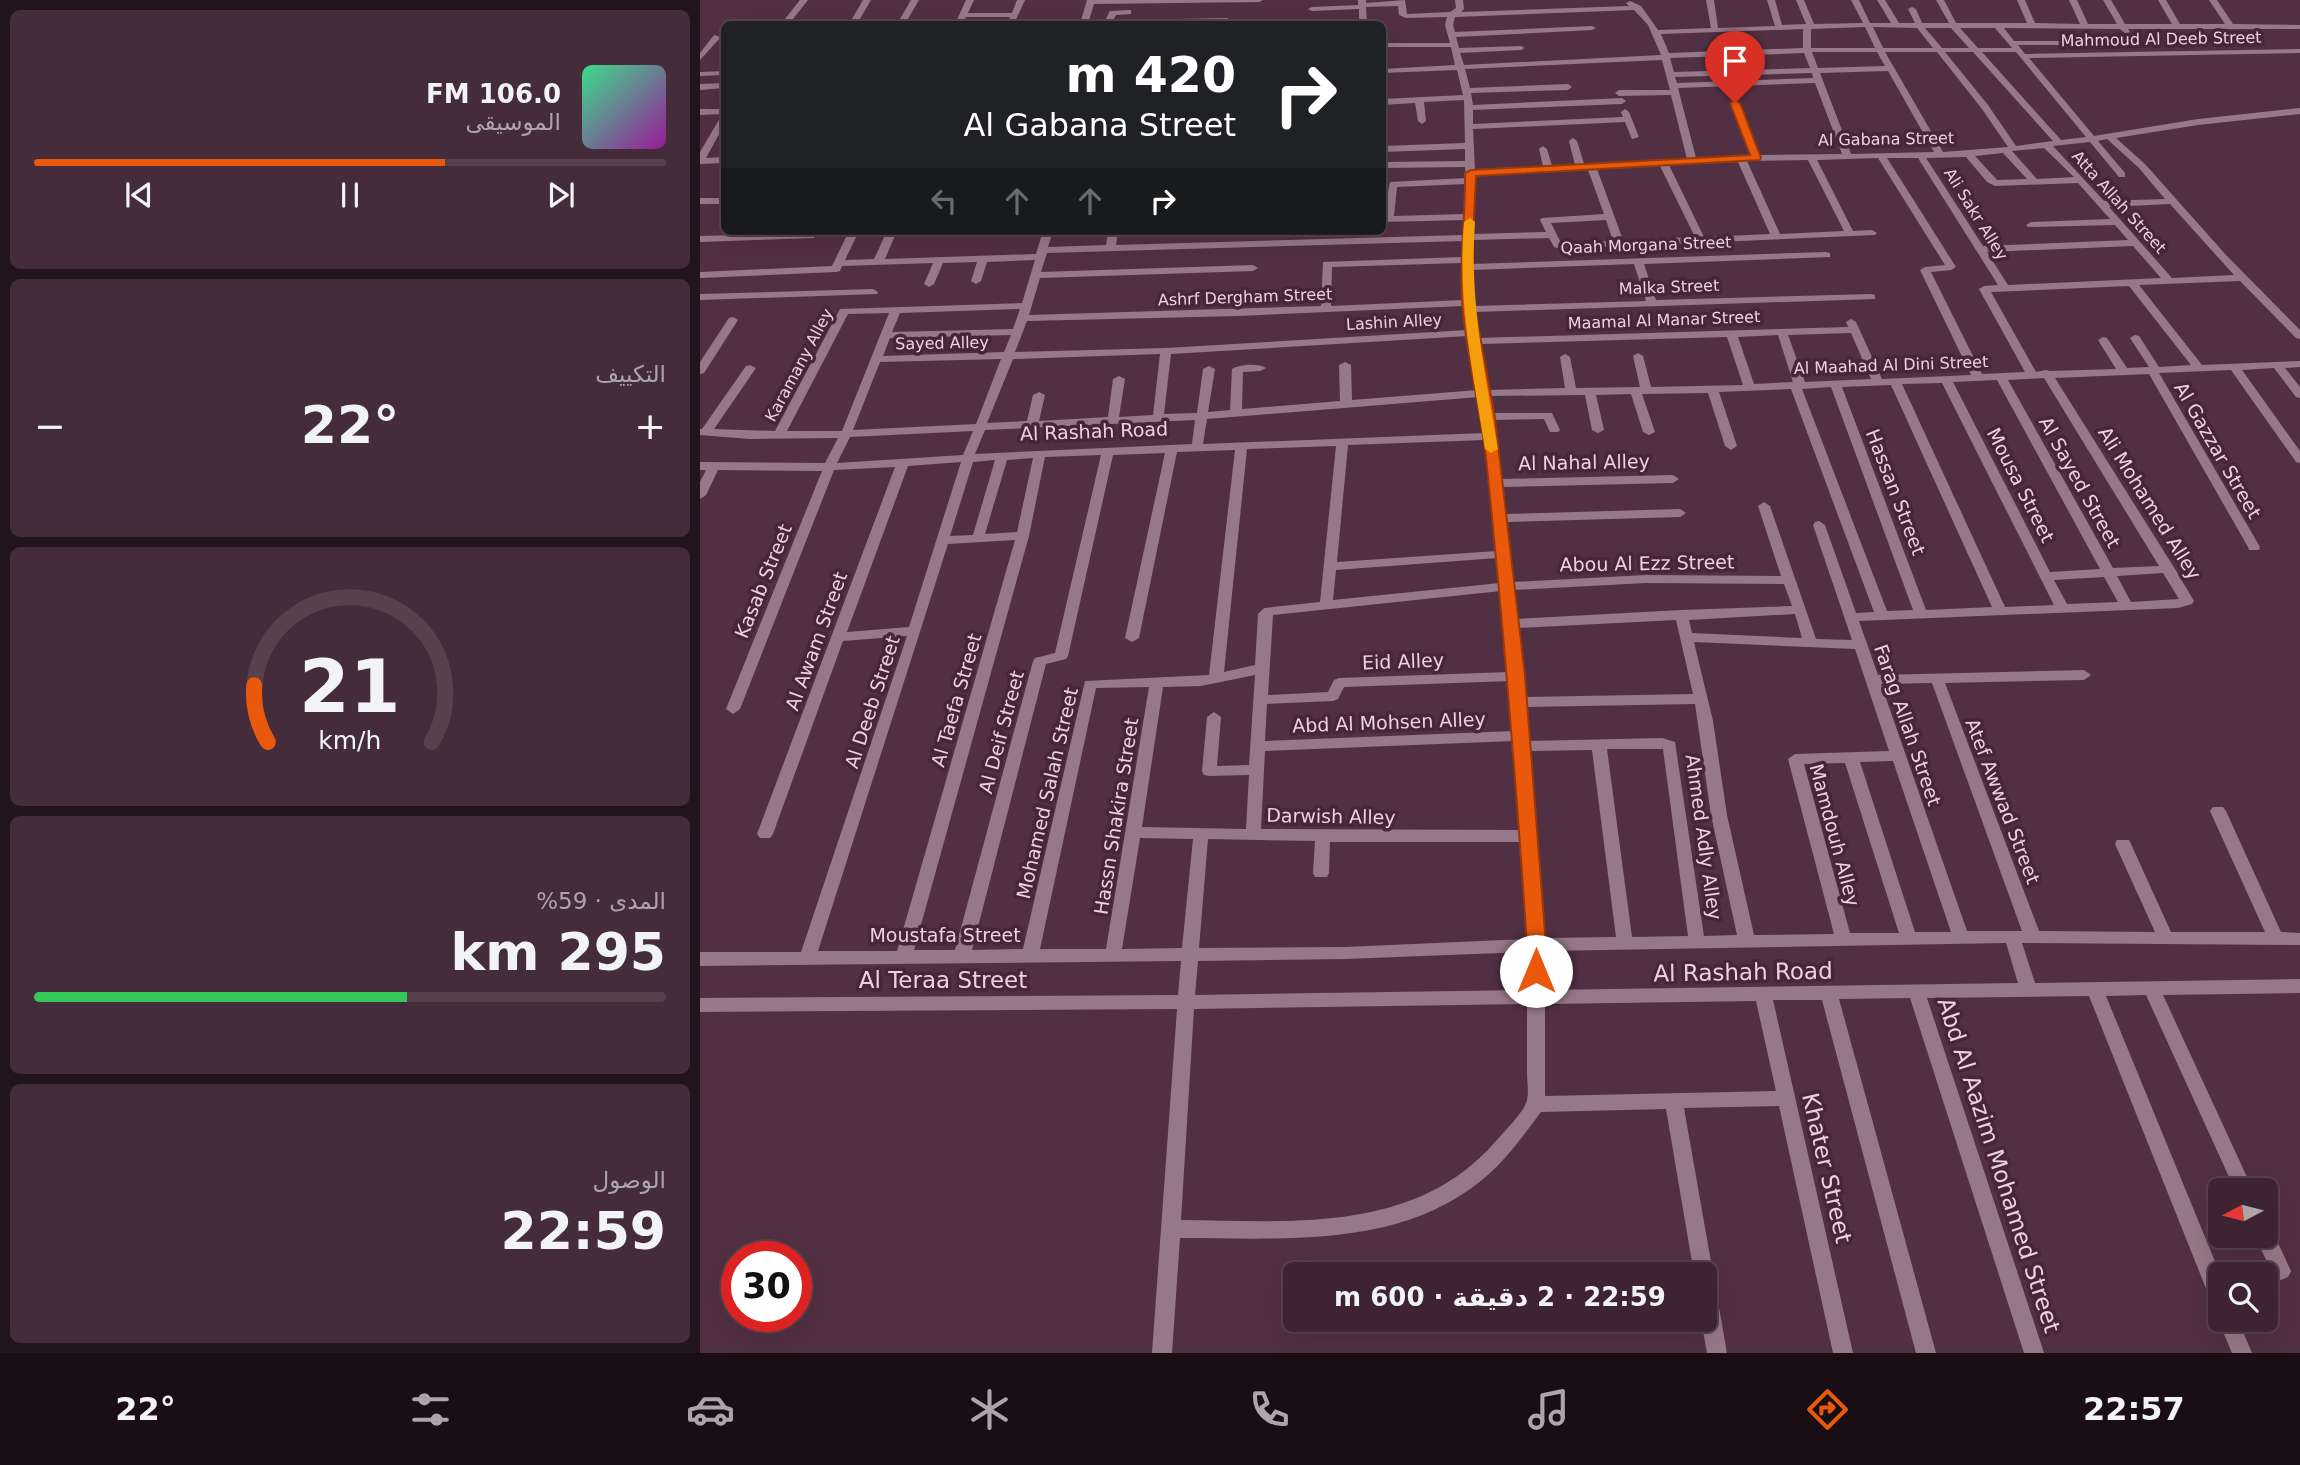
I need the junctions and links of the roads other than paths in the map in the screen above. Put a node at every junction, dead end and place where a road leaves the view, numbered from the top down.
1 (804, 0) edge
2 (867, 0) edge
3 (915, 0) edge
4 (970, 0) edge
5 (1021, 0) edge
6 (1228, 0) edge
7 (1259, 0) edge
8 (1318, 0) edge
9 (1324, 0) edge
10 (1459, 0) edge
11 (1710, 0) edge
12 (1771, 0) edge
13 (1800, 0) edge
14 (1855, 0) edge
15 (1881, 0) edge
16 (1940, 0) edge
17 (2021, 0) edge
18 (2073, 0) edge
19 (2107, 0) edge
20 (2162, 0) edge
21 (2213, 0) edge
22 (1091, 1) edge
23 (1401, 2) edge
24 (1362, 4) edge
25 (1621, 4) edge
26 (1312, 9) dead end
27 (1912, 9) dead end
28 (1128, 12) dead end
29 (1452, 14) junction
30 (963, 15) junction
31 (1016, 15) junction
32 (787, 21) edge
33 (855, 21) edge
34 (903, 21) edge
35 (960, 21) edge
36 (1012, 21) edge
37 (1085, 21) edge
38 (1109, 21) edge
39 (1224, 21) edge
40 (1867, 25) junction
41 (1896, 25) junction
42 (1809, 26) junction
43 (1920, 26) junction
44 (1954, 26) junction
45 (1998, 26) junction
46 (2036, 26) junction
47 (2070, 26) junction
48 (2085, 26) junction
49 (2123, 26) junction
50 (2177, 26) junction
51 (1779, 27) junction
52 (2231, 27) junction
53 (2300, 27) edge
54 (1592, 28) dead end
55 (1731, 29) junction
56 (1715, 30) junction
57 (1528, 31) junction
58 (1655, 32) junction
59 (2077, 35) dead end
60 (700, 37) edge
61 (721, 37) edge
62 (2050, 37) dead end
63 (1531, 40) dead end
64 (1737, 40) dead end
65 (2134, 43) junction
66 (1454, 44) junction
67 (1386, 45) edge
68 (1521, 48) dead end
69 (1807, 50) junction
70 (1880, 50) junction
71 (1939, 50) junction
72 (1974, 50) junction
73 (2017, 50) junction
74 (2300, 51) edge
75 (1751, 52) junction
76 (2142, 53) junction
77 (1666, 56) junction
78 (700, 58) edge
79 (1557, 64) junction
80 (1461, 68) junction
81 (1890, 68) junction
82 (1814, 69) junction
83 (1386, 71) edge
84 (1759, 71) junction
85 (721, 73) edge
86 (700, 74) edge
87 (1670, 75) junction
88 (1819, 80) junction
89 (1765, 82) junction
90 (721, 86) edge
91 (700, 87) edge
92 (1568, 87) junction
93 (1673, 89) junction
94 (1619, 93) junction
95 (1468, 99) junction
96 (1419, 100) junction
97 (1386, 102) edge
98 (1574, 103) junction
99 (1735, 103) dead end
100 (2300, 111) edge
101 (700, 112) edge
102 (721, 112) edge
103 (1628, 119) junction
104 (1422, 121) dead end
105 (700, 132) edge
106 (718, 136) edge
107 (1634, 136) dead end
108 (2109, 136) junction
109 (1469, 137) junction
110 (1424, 139) dead end
111 (2092, 139) junction
112 (1573, 141) dead end
113 (2060, 144) junction
114 (2046, 145) junction
115 (1386, 148) edge
116 (1543, 149) dead end
117 (2010, 149) junction
118 (703, 150) edge
119 (1969, 154) junction
120 (1940, 155) junction
121 (1811, 156) junction
122 (1847, 156) junction
123 (1881, 156) junction
124 (1921, 156) junction
125 (1741, 158) junction
126 (1756, 158) junction
127 (700, 160) edge
128 (721, 160) edge
129 (1692, 161) junction
130 (1664, 163) junction
131 (1386, 165) edge
132 (1592, 167) junction
133 (1580, 168) junction
134 (1548, 169) junction
135 (1471, 172) junction
136 (2122, 175) dead end
137 (2081, 180) junction
138 (2035, 182) junction
139 (1386, 200) edge
140 (700, 201) edge
141 (721, 201) edge
142 (2174, 201) junction
143 (2102, 204) junction
144 (1470, 217) junction
145 (1610, 217) junction
146 (1386, 219) edge
147 (2117, 222) junction
148 (2031, 225) dead end
149 (1872, 233) dead end
150 (1850, 234) junction
151 (852, 235) edge
152 (890, 235) edge
153 (1047, 235) edge
154 (1112, 235) edge
155 (1552, 235) junction
156 (811, 236) dead end
157 (1776, 237) junction
158 (1468, 238) junction
159 (700, 239) edge
160 (1701, 240) junction
161 (1619, 243) junction
162 (2136, 243) junction
163 (1111, 247) junction
164 (1980, 249) junction
165 (1043, 253) junction
166 (1826, 255) dead end
167 (983, 259) junction
168 (939, 260) junction
169 (1638, 261) junction
170 (878, 262) junction
171 (841, 263) junction
172 (1466, 264) junction
173 (1253, 268) dead end
174 (700, 275) edge
175 (1037, 275) junction
176 (2243, 278) junction
177 (2168, 280) junction
178 (976, 281) dead end
179 (2131, 282) junction
180 (929, 284) dead end
181 (2005, 288) junction
182 (873, 292) dead end
183 (1871, 297) dead end
184 (700, 298) edge
185 (1652, 304) junction
186 (1027, 306) junction
187 (1468, 306) junction
188 (896, 309) junction
189 (1326, 310) junction
190 (1023, 318) junction
191 (733, 320) dead end
192 (1018, 332) junction
193 (1782, 332) junction
194 (1731, 333) junction
195 (886, 335) junction
196 (2300, 336) edge
197 (1474, 337) junction
198 (2135, 338) dead end
199 (2103, 341) dead end
200 (1166, 351) junction
201 (1638, 356) dead end
202 (1008, 357) junction
203 (1565, 357) dead end
204 (876, 359) junction
205 (2300, 364) edge
206 (1345, 365) dead end
207 (2277, 365) junction
208 (2234, 367) junction
209 (750, 368) dead end
210 (1260, 368) dead end
211 (2199, 368) junction
212 (1209, 369) dead end
213 (2154, 370) junction
214 (700, 371) edge
215 (2123, 371) junction
216 (2039, 374) junction
217 (2000, 376) junction
218 (1978, 377) junction
219 (1119, 379) dead end
220 (1946, 379) junction
221 (1895, 381) junction
222 (1878, 382) junction
223 (1835, 383) junction
224 (1798, 385) junction
225 (1749, 387) junction
226 (1712, 389) junction
227 (1641, 390) junction
228 (1590, 391) junction
229 (1571, 392) junction
230 (1484, 393) junction
231 (1039, 394) dead end
232 (2300, 395) edge
233 (1346, 404) junction
234 (1236, 413) junction
235 (1201, 416) junction
236 (1488, 418) junction
237 (1158, 419) junction
238 (1113, 421) junction
239 (1032, 425) junction
240 (982, 428) junction
241 (1554, 430) dead end
242 (1598, 430) dead end
243 (703, 432) edge
244 (1648, 432) dead end
245 (846, 434) junction
246 (779, 435) junction
247 (1490, 436) junction
248 (1342, 442) junction
249 (1241, 446) junction
250 (1731, 446) dead end
251 (1197, 447) junction
252 (1172, 448) junction
253 (1108, 451) junction
254 (1040, 454) junction
255 (1002, 456) junction
256 (968, 458) junction
257 (2300, 458) edge
258 (903, 462) junction
259 (700, 466) edge
260 (714, 467) junction
261 (830, 467) junction
262 (1673, 479) dead end
263 (1496, 483) junction
264 (700, 495) edge
265 (1765, 506) dead end
266 (1680, 513) dead end
267 (1499, 518) junction
268 (1819, 525) dead end
269 (1023, 536) junction
270 (978, 538) junction
271 (943, 540) junction
272 (2254, 547) dead end
273 (1504, 554) junction
274 (1331, 566) junction
275 (2169, 569) junction
276 (2109, 573) junction
277 (2046, 576) junction
278 (1789, 580) junction
279 (1506, 586) junction
280 (1326, 604) junction
281 (2127, 606) junction
282 (2062, 608) junction
283 (2000, 610) junction
284 (1800, 611) junction
285 (1681, 614) junction
286 (1921, 614) junction
287 (1882, 615) junction
288 (1851, 617) junction
289 (1511, 624) junction
290 (915, 631) junction
291 (838, 637) junction
292 (1685, 637) junction
293 (1132, 638) dead end
294 (1811, 643) junction
295 (1860, 645) junction
296 (1260, 669) junction
297 (2084, 675) dead end
298 (1517, 676) junction
299 (1216, 678) junction
300 (1937, 679) junction
301 (1872, 680) junction
302 (1157, 682) junction
303 (1699, 699) junction
304 (1259, 700) junction
305 (1518, 702) junction
306 (733, 709) dead end
307 (1214, 717) dead end
308 (1521, 741) junction
309 (1662, 743) joint
310 (1599, 744) junction
311 (1258, 746) junction
312 (1898, 755) junction
313 (1850, 757) junction
314 (1257, 770) junction
315 (2218, 811) dead end
316 (1133, 832) junction
317 (1201, 833) junction
318 (765, 834) dead end
319 (1253, 834) junction
320 (1322, 836) junction
321 (1528, 836) junction
322 (2123, 844) dead end
323 (1321, 873) dead end
324 (2012, 937) junction
325 (2033, 937) junction
326 (2166, 938) junction
327 (1909, 939) junction
328 (1961, 939) junction
329 (2276, 939) junction
330 (2300, 939) edge
331 (1844, 940) junction
332 (1747, 942) junction
333 (1697, 943) junction
334 (1625, 944) junction
335 (1536, 945) junction
336 (1030, 956) junction
337 (1113, 956) junction
338 (808, 957) junction
339 (904, 957) junction
340 (962, 957) junction
341 (700, 958) edge
342 (1189, 961) junction
343 (2300, 986) edge
344 (2152, 989) junction
345 (2095, 990) junction
346 (2029, 991) junction
347 (1829, 993) junction
348 (1917, 993) junction
349 (1763, 995) junction
350 (1186, 997) junction
351 (1535, 997) junction
352 (700, 1005) edge
353 (1786, 1098) junction
354 (1674, 1102) junction
355 (1536, 1104) junction
356 (2239, 1178) edge
357 (1170, 1228) junction
358 (2270, 1248) edge
359 (1702, 1262) edge
360 (2208, 1269) edge
361 (2281, 1271) dead end
362 (1713, 1332) edge
363 (2233, 1332) edge
364 (1163, 1353) edge
365 (1717, 1353) edge
366 (1843, 1353) edge
367 (1926, 1353) edge
368 (2034, 1353) edge
369 (2242, 1353) edge

1 - 32 street
2 - 33 street
3 - 34 street
4 - 30 street
5 - 31 street
6 - 7 street
6 - 22 street
6 - 39 street
8 - 9 street
10 - 29 street
11 - 56 street
12 - 51 street
13 - 42 street
14 - 40 street
15 - 41 street
16 - 44 street
17 - 46 street
18 - 48 street
19 - 49 street
20 - 50 street
21 - 52 street
22 - 37 street
23 - 24 street
23 - 29 street
24 - 26 street
25 - 29 street
25 - 58 street
27 - 43 street
28 - 38 street
29 - 66 street
30 - 31 street
30 - 35 street
31 - 36 street
40 - 41 street
40 - 42 street
40 - 70 street
41 - 43 street
42 - 51 street
42 - 69 street
43 - 44 street
43 - 71 street
44 - 45 street
44 - 72 street
45 - 46 street
45 - 73 street
46 - 47 street
46 - 62 street
47 - 48 street
47 - 59 street
48 - 49 street
49 - 50 street
49 - 65 street
50 - 52 street
51 - 55 street
52 - 53 street
54 - 57 street
55 - 56 street
55 - 64 street
56 - 58 street
57 - 63 street
57 - 66 street
58 - 77 street
60 - 61 street
61 - 78 street
65 - 73 street
65 - 76 street
66 - 67 street
66 - 68 street
66 - 80 street
69 - 70 street
69 - 75 street
69 - 82 street
70 - 71 street
70 - 81 street
71 - 72 street
71 - 117 street
72 - 73 street
72 - 113 street
73 - 76 street, Mahmoud Al Deeb Street
73 - 111 street
74 - 76 street, Mahmoud Al Deeb Street
75 - 77 street
75 - 84 street
77 - 79 street
77 - 87 street
79 - 80 street
79 - 92 street
80 - 83 street
80 - 95 street
81 - 82 street
81 - 120 street
82 - 84 street
82 - 88 street
84 - 87 street
84 - 89 street
85 - 86 street
87 - 93 street
88 - 89 street
88 - 122 street
89 - 93 street
90 - 91 street
92 - 95 street
92 - 98 street
93 - 94 street
93 - 129 street
94 - 98 street
94 - 103 street
95 - 96 street
95 - 98 street
95 - 109 street
96 - 97 street
96 - 104 street
99 - 126 street
100 - 108 street, Al Gabana Street
101 - 102 street
103 - 107 street
103 - 109 street
105 - 106 street
106 - 118 street
108 - 111 street, Al Gabana Street
108 - 142 street
109 - 110 street
109 - 115 street
109 - 135 street
111 - 113 street, Al Gabana Street
111 - 136 street
112 - 133 street
113 - 114 street, Al Gabana Street
114 - 117 street, Al Gabana Street
114 - 137 street, Atta Allah Street
116 - 134 street
117 - 119 street, Al Gabana Street
117 - 138 street
118 - 127 street
119 - 120 street, Al Gabana Street
119 - 138 street
120 - 124 street, Al Gabana Street
121 - 122 street, Al Gabana Street
121 - 126 street, Al Gabana Street
121 - 150 street
122 - 123 street, Al Gabana Street
123 - 124 street, Al Gabana Street
123 - 218 street
124 - 164 street, Ali Sakr Alley
125 - 126 street, Al Gabana Street
125 - 129 street, Al Gabana Street
125 - 157 street
127 - 128 street
129 - 130 street, Al Gabana Street
130 - 132 street, Al Gabana Street
130 - 160 street
131 - 135 street
132 - 133 street, Al Gabana Street
132 - 145 street
133 - 134 street, Al Gabana Street
134 - 135 street, Al Gabana Street
135 - 139 street
135 - 144 street
137 - 138 street
137 - 143 street, Atta Allah Street
139 - 146 street
140 - 141 street
142 - 143 street
142 - 176 street
143 - 147 street, Atta Allah Street
144 - 146 street
144 - 158 street
145 - 155 street
145 - 161 street
147 - 148 street
147 - 162 street, Atta Allah Street
149 - 150 street
150 - 157 street
151 - 171 street
152 - 170 street
153 - 165 street, Al Deeb Street
154 - 163 street
155 - 158 street
155 - 161 street
156 - 159 street
157 - 160 street
158 - 163 street
158 - 172 street
160 - 161 street
162 - 164 street
162 - 177 street, Atta Allah Street
163 - 165 street
164 - 181 street, Ali Sakr Alley
165 - 167 street
165 - 175 street, Al Deeb Street
166 - 169 street, Qaah Morgana Street
167 - 168 street
167 - 178 street
168 - 170 street
168 - 180 street
169 - 172 street, Qaah Morgana Street
169 - 185 street
170 - 171 street
171 - 174 street
172 - 187 street
172 - 189 street, Qaah Morgana Street
173 - 175 street
175 - 186 street, Al Deeb Street
176 - 177 street
176 - 196 street
177 - 179 street
179 - 181 street
179 - 211 street
181 - 216 street, Ali Mohamed Alley
182 - 184 street
183 - 185 street, Malka Street
185 - 187 street, Malka Street
186 - 188 street
186 - 190 street, Al Deeb Street
187 - 189 street, Ashrf Dergham Street
187 - 197 street
188 - 195 street, Kasab Street
188 - 246 street, Karamany Alley
189 - 190 street, Ashrf Dergham Street
190 - 192 street, Al Deeb Street
191 - 214 street
192 - 195 street
192 - 202 street, Al Deeb Street
193 - 194 street, Maamal Al Manar Street
193 - 222 street, Maamal Al Manar Street
193 - 224 street
194 - 197 street, Maamal Al Manar Street
194 - 225 street
195 - 204 street, Kasab Street
197 - 200 street, Lashin Alley
197 - 230 street
198 - 213 street, Al Gazzar Street
199 - 215 street
200 - 202 street, Sayed Alley
200 - 237 street
201 - 227 street
202 - 204 street, Sayed Alley
202 - 240 street, Al Deeb Street
203 - 229 street
204 - 245 street, Kasab Street
205 - 207 street, Al Maahad Al Dini Street
206 - 233 street
207 - 208 street, Al Maahad Al Dini Street
207 - 232 street
208 - 211 street, Al Maahad Al Dini Street
208 - 257 street
209 - 243 street
210 - 234 street
211 - 213 street, Al Maahad Al Dini Street
212 - 235 street
213 - 215 street, Al Maahad Al Dini Street
213 - 272 street, Al Gazzar Street
215 - 216 street, Al Maahad Al Dini Street
216 - 217 street, Al Maahad Al Dini Street
216 - 275 street, Ali Mohamed Alley
217 - 218 street, Al Maahad Al Dini Street
217 - 276 street, Al Sayed Street
218 - 220 street, Al Maahad Al Dini Street
219 - 238 street
220 - 221 street, Al Maahad Al Dini Street
220 - 277 street, Mousa Street
221 - 222 street, Al Maahad Al Dini Street
221 - 283 street
222 - 223 street, Al Maahad Al Dini Street
223 - 224 street, Al Maahad Al Dini Street
223 - 286 street, Hassan Street
224 - 225 street, Al Maahad Al Dini Street
224 - 287 street
225 - 226 street, Al Maahad Al Dini Street
226 - 227 street, Al Maahad Al Dini Street
226 - 250 street
227 - 228 street, Al Maahad Al Dini Street
227 - 244 street
228 - 229 street, Al Maahad Al Dini Street
228 - 242 street
229 - 230 street, Al Maahad Al Dini Street
230 - 233 street, Al Rashah Road
230 - 236 street
231 - 239 street
233 - 234 street, Al Rashah Road
234 - 235 street, Al Rashah Road
235 - 237 street, Al Rashah Road
235 - 251 street
236 - 241 street
236 - 247 street
237 - 238 street, Al Rashah Road
238 - 239 street, Al Rashah Road
239 - 240 street, Al Rashah Road
240 - 245 street, Al Rashah Road
240 - 256 street, Al Deeb Street
243 - 246 street, Al Rashah Road
245 - 246 street, Al Rashah Road
245 - 261 street, Kasab Street
247 - 248 street, Al Rashah Road
247 - 263 street
248 - 249 street, Al Rashah Road
248 - 274 street
249 - 251 street, Al Rashah Road
249 - 299 street
251 - 252 street, Al Rashah Road
252 - 253 street, Al Rashah Road
252 - 293 street
253 - 254 street, Al Rashah Road
253 - 340 street, Al Deif Street
254 - 255 street, Al Rashah Road
254 - 269 street, Al Taefa Street
255 - 256 street, Al Rashah Road
255 - 270 street
256 - 258 street, Al Rashah Road
256 - 271 street, Al Deeb Street
258 - 261 street, Al Rashah Road
258 - 291 street, Al Awam Street
259 - 260 street, Al Rashah Road
260 - 261 street, Al Rashah Road
260 - 264 street
261 - 306 street, Kasab Street
262 - 263 street, Al Nahal Alley
263 - 267 street
265 - 278 street
266 - 267 street
267 - 273 street
268 - 288 street, Farag Allah Street
269 - 270 street
269 - 339 street, Al Taefa Street
270 - 271 street
271 - 290 street, Al Deeb Street
273 - 274 street
273 - 279 street
274 - 280 street
275 - 276 street
275 - 281 street, Ali Mohamed Alley
276 - 277 street
276 - 281 street, Al Sayed Street
277 - 282 street, Mousa Street
278 - 279 street, Abou Al Ezz Street
278 - 284 street
279 - 280 street, Abou Al Ezz Street
279 - 289 street
280 - 296 street, Abou Al Ezz Street
281 - 282 street, Ali Mohamed Alley
282 - 283 street, Ali Mohamed Alley
283 - 286 street, Ali Mohamed Alley
284 - 285 street
284 - 294 street
285 - 289 street
285 - 292 street
286 - 287 street, Ali Mohamed Alley
287 - 288 street, Ali Mohamed Alley
288 - 295 street, Farag Allah Street
289 - 298 street
290 - 291 street
290 - 338 street, Al Deeb Street
291 - 318 street, Al Awam Street
292 - 294 street
292 - 303 street
294 - 295 street
295 - 301 street, Farag Allah Street
296 - 299 street
296 - 304 street
297 - 300 street
298 - 304 street, Eid Alley
298 - 305 street
299 - 302 street
300 - 301 street
300 - 325 street, Atef Awwad Street
301 - 312 street, Farag Allah Street
302 - 316 street, Hassn Shakira Street
302 - 336 street, Mohamed Salah Street
303 - 305 street
303 - 332 street
304 - 311 street
305 - 308 street
307 - 314 street
308 - 310 street, Abd Al Mohsen Alley
308 - 311 street, Abd Al Mohsen Alley
308 - 321 street
309 - 310 street, Abd Al Mohsen Alley
309 - 333 street, Ahmed Adly Alley
310 - 334 street
311 - 314 street
312 - 313 street, Mamdouh Alley
312 - 328 street, Farag Allah Street
313 - 327 street
313 - 331 street, Mamdouh Alley
314 - 319 street
315 - 329 street
316 - 317 street, Darwish Alley
316 - 337 street, Hassn Shakira Street
317 - 319 street, Darwish Alley
317 - 342 street
319 - 320 street, Darwish Alley
320 - 321 street, Darwish Alley
320 - 323 street
321 - 335 street
322 - 326 street
324 - 325 street, Al Rashah Road
324 - 328 street, Al Rashah Road
324 - 346 street
325 - 326 street, Al Rashah Road
326 - 329 street, Al Rashah Road
327 - 328 street, Al Rashah Road
327 - 331 street, Al Rashah Road
329 - 330 street, Al Rashah Road
331 - 332 street, Al Rashah Road
332 - 333 street, Al Rashah Road
333 - 334 street, Al Rashah Road
334 - 335 street, Al Rashah Road
335 - 342 street, Al Rashah Road
335 - 351 street
336 - 337 street, Moustafa Street
336 - 340 street, Moustafa Street
337 - 342 street, Moustafa Street
338 - 339 street, Moustafa Street
338 - 341 street, Moustafa Street
339 - 340 street, Moustafa Street
342 - 350 street
343 - 344 street, Al Rashah Road
344 - 345 street, Al Rashah Road
344 - 356 street
345 - 346 street, Al Rashah Road
345 - 360 street
346 - 348 street, Al Rashah Road
347 - 348 street, Al Rashah Road
347 - 349 street, Al Rashah Road
347 - 367 street
348 - 368 street, Abd Al Aazim Mohamed Street
349 - 351 street, Al Rashah Road
349 - 353 street, Khater Street
350 - 351 street, Al Rashah Road
350 - 352 street, Al Teraa Street
350 - 357 street
351 - 355 street
353 - 354 street
353 - 366 street, Khater Street
354 - 355 street
354 - 359 street
355 - 357 street
357 - 364 street
358 - 361 street
362 - 365 street
363 - 369 street

